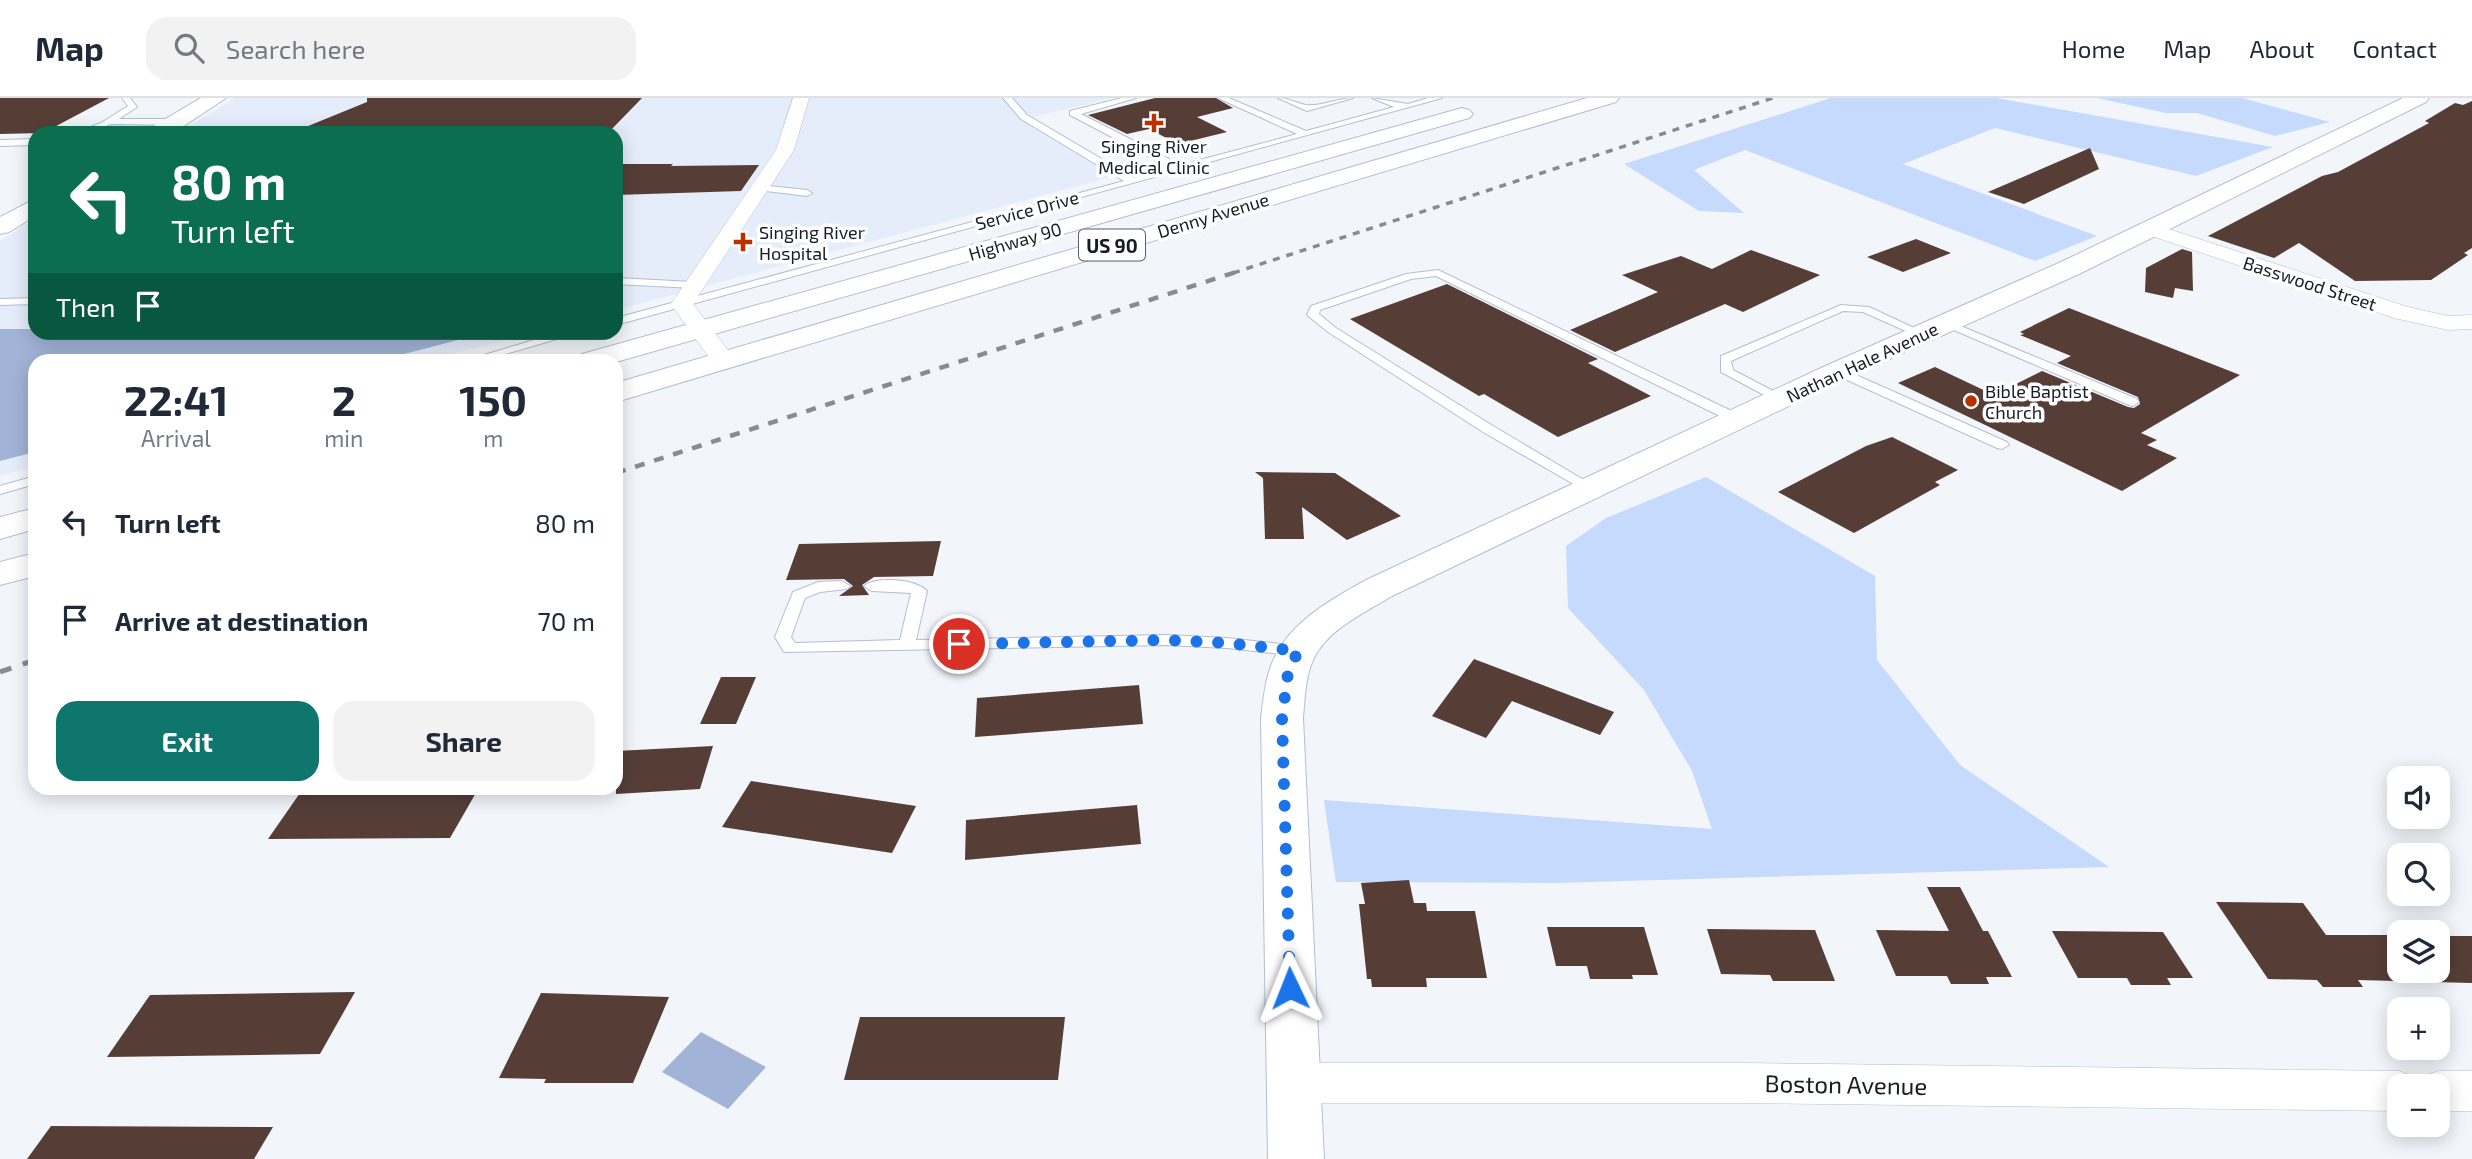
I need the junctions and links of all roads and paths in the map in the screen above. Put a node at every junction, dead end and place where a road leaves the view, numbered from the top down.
1 (126, 98) edge
2 (216, 98) edge
3 (802, 98) edge
4 (1007, 98) edge
5 (1132, 98) edge
6 (1222, 98) edge
7 (1282, 98) edge
8 (1349, 98) edge
9 (1376, 98) edge
10 (1609, 98) edge
11 (2419, 98) edge
12 (1408, 103) edge
13 (1442, 108) edge
14 (1481, 108) dead end
15 (111, 122) junction
16 (176, 122) junction
17 (99, 126) edge
18 (169, 126) edge
19 (1305, 134) junction
20 (1487, 134) junction
21 (28, 142) edge
22 (0, 143) edge
23 (1180, 168) junction
24 (1132, 181) junction
25 (760, 188) junction
26 (807, 193) dead end
27 (2150, 229) junction
28 (623, 281) edge
29 (693, 285) junction
30 (28, 301) edge
31 (0, 302) edge
32 (682, 304) junction
33 (623, 319) edge
34 (2472, 322) edge
35 (1934, 328) junction
36 (701, 330) junction
37 (547, 340) edge
38 (495, 354) edge
39 (614, 354) edge
40 (724, 361) junction
41 (1838, 371) junction
42 (623, 391) edge
43 (1779, 399) junction
44 (2133, 402) dead end
45 (1737, 419) junction
46 (2002, 445) dead end
47 (28, 482) edge
48 (1589, 489) junction
49 (0, 490) edge
50 (28, 521) edge
51 (0, 528) edge
52 (28, 566) edge
53 (0, 574) edge
54 (842, 586) dead end
55 (872, 586) dead end
56 (1304, 643) junction
57 (907, 646) junction
58 (1293, 1083) junction
59 (2387, 1091) edge
60 (2450, 1091) edge
61 (2472, 1091) edge
62 (1296, 1159) edge

1 - 15 lane
2 - 16 main road
3 - 25 street
4 - 24 lane
5 - 23 lane
6 - 19 lane
7 - 8 lane
9 - 12 lane
10 - 20 main road, Denny Avenue / US 90
11 - 27 main road, Nathan Hale Avenue
12 - 13 main road
12 - 19 lane, Service Drive
13 - 14 main road, Highway 90 / US 90
13 - 20 main road
13 - 36 main road, Highway 90 / US 90
15 - 16 lane
15 - 17 lane
16 - 18 main road
19 - 23 lane, Service Drive
20 - 40 main road, Denny Avenue / US 90
21 - 22 lane
23 - 24 lane, Service Drive
24 - 32 lane, Service Drive
25 - 26 lane
25 - 29 street
27 - 34 street, Basswood Street
27 - 35 main road, Nathan Hale Avenue
28 - 29 lane
29 - 32 street
30 - 31 lane
32 - 33 lane, Service Drive
32 - 36 street
35 - 41 main road, Nathan Hale Avenue
35 - 43 lane
35 - 44 lane
36 - 39 main road, Highway 90 / US 90
36 - 40 street
37 - 38 lane
40 - 42 main road, Denny Avenue / US 90
41 - 43 main road, Nathan Hale Avenue
41 - 46 lane
43 - 45 main road, Nathan Hale Avenue
45 - 48 main road, Nathan Hale Avenue
45 - 48 lane
47 - 49 lane
48 - 56 main road, Nathan Hale Avenue
50 - 51 main road
52 - 53 main road
54 - 57 lane
55 - 57 lane
56 - 57 lane
56 - 58 main road
58 - 59 street, Boston Avenue
58 - 62 main road
60 - 61 street

